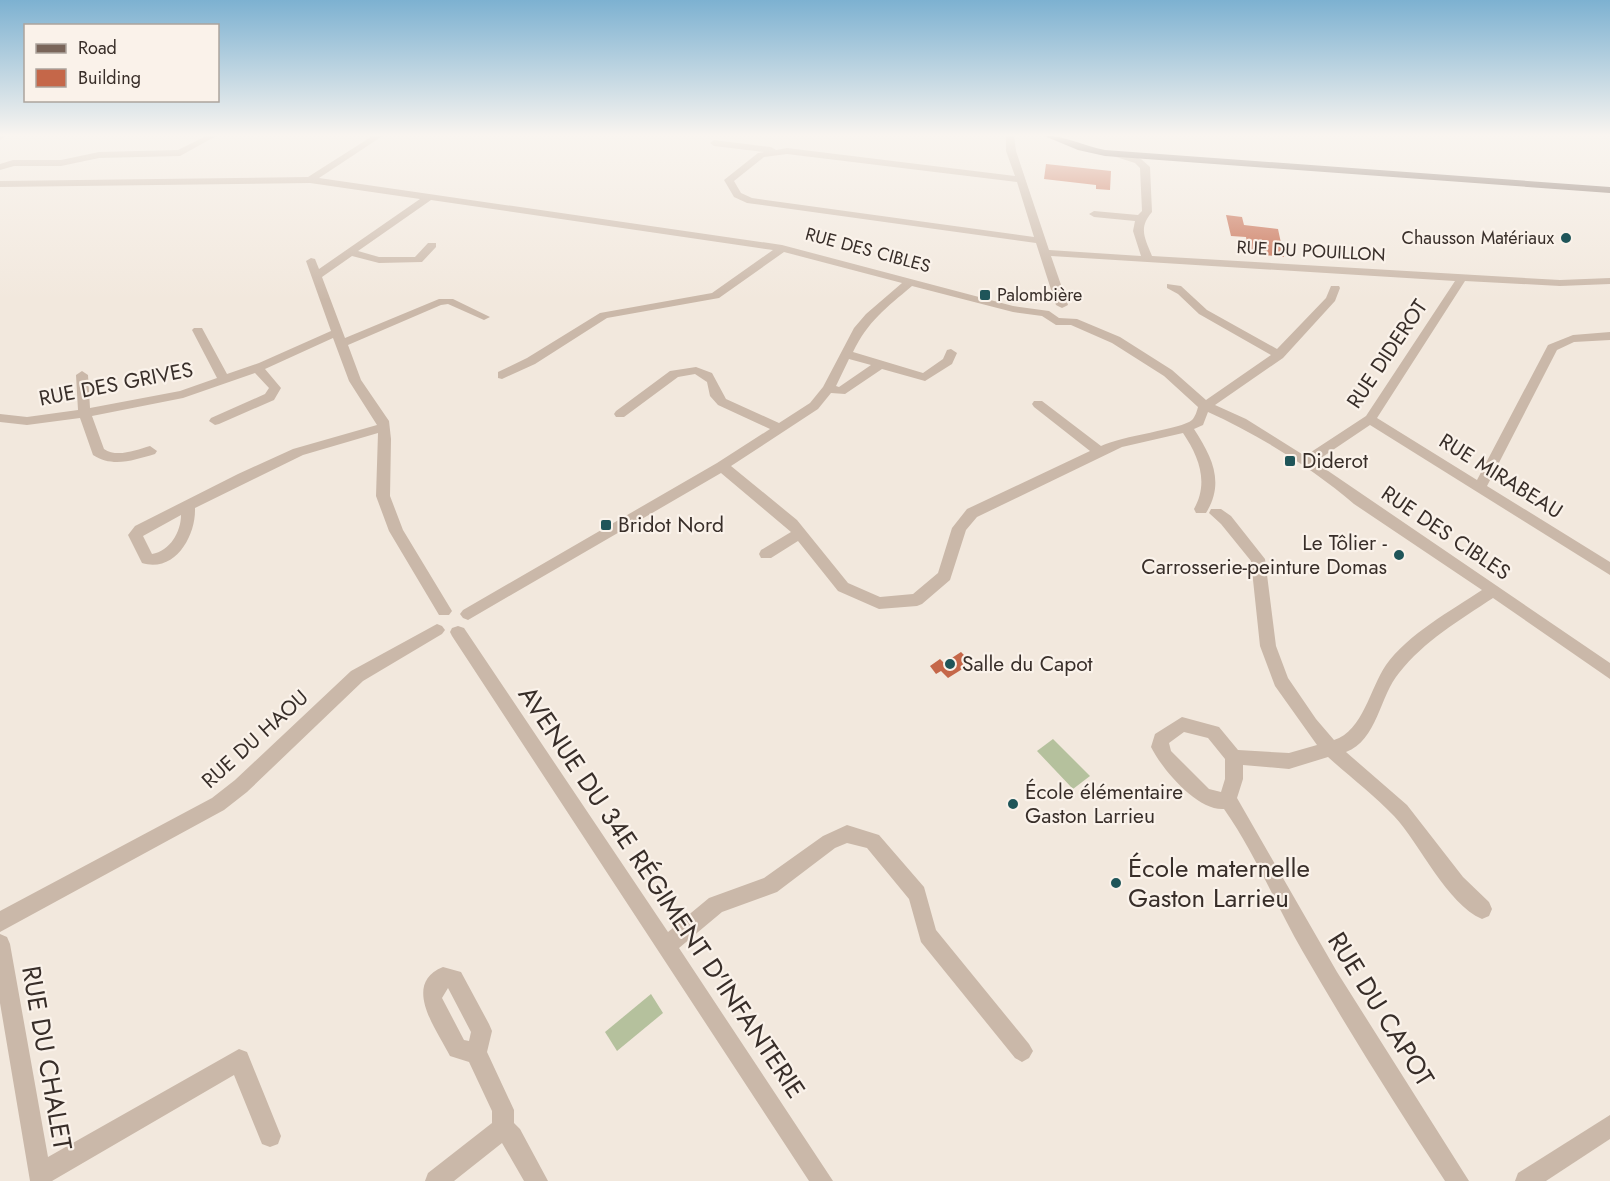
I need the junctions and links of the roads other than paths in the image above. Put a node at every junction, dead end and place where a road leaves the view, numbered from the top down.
1 (381, 190) edge
2 (734, 190) edge
3 (1024, 190) edge
4 (1146, 190) edge
5 (429, 197) junction
6 (1094, 214) dead end
7 (1140, 218) junction
8 (1041, 241) junction
9 (432, 244) dead end
10 (782, 248) junction
11 (350, 252) junction
12 (1046, 253) junction
13 (1147, 258) junction
14 (311, 261) dead end
15 (316, 276) junction
16 (1462, 278) junction
17 (911, 281) junction
18 (1610, 281) edge
19 (1171, 286) dead end
20 (1335, 288) dead end
21 (1062, 305) junction
22 (1045, 313) junction
23 (484, 317) dead end
24 (1073, 321) junction
25 (198, 330) dead end
26 (1610, 336) edge
27 (339, 337) junction
28 (951, 353) dead end
29 (846, 354) junction
30 (1279, 355) junction
31 (881, 364) junction
32 (257, 368) junction
33 (82, 375) dead end
34 (502, 375) dead end
35 (225, 381) junction
36 (828, 389) junction
37 (1038, 404) dead end
38 (1205, 406) junction
39 (84, 412) junction
40 (620, 414) dead end
41 (0, 418) edge
42 (1370, 419) junction
43 (215, 421) dead end
44 (384, 427) junction
45 (1186, 428) junction
46 (781, 429) junction
47 (150, 451) dead end
48 (1098, 451) junction
49 (1305, 462) junction
50 (722, 466) junction
51 (1480, 487) junction
52 (188, 505) dead end
53 (800, 533) junction
54 (766, 554) dead end
55 (1610, 569) edge
56 (1493, 590) junction
57 (444, 611) junction
58 (468, 614) junction
59 (437, 630) junction
60 (458, 632) junction
61 (1610, 672) edge
62 (1332, 750) junction
63 (1234, 757) junction
64 (1228, 800) junction
65 (1482, 909) dead end
66 (0, 922) edge
67 (0, 944) edge
68 (666, 946) junction
69 (1022, 1051) dead end
70 (476, 1053) dead end
71 (1610, 1126) edge
72 (503, 1128) junction
73 (270, 1136) dead end
74 (41, 1177) edge
75 (436, 1181) edge
76 (537, 1181) edge
77 (822, 1181) edge
78 (1458, 1181) edge
79 (1526, 1181) edge

1 - 5 street, RUE DES CIBLES
2 - 8 street
3 - 8 street
4 - 7 street
5 - 10 street, RUE DES CIBLES
5 - 11 street
6 - 7 street
7 - 13 street
8 - 12 street
9 - 11 street
10 - 17 street, RUE DES CIBLES
10 - 34 street
11 - 15 street
12 - 13 street, RUE DU POUILLON
12 - 21 street
13 - 16 street, RUE DU POUILLON
14 - 15 street
15 - 27 street
16 - 18 street, RUE DU POUILLON
16 - 42 street, RUE DIDEROT
17 - 22 street, RUE DES CIBLES
17 - 29 street
19 - 30 street
20 - 30 street
21 - 22 street
21 - 24 street
22 - 24 street, RUE DES CIBLES
23 - 27 street, RUE DES GRIVES
24 - 38 street, RUE DES CIBLES
25 - 35 street
26 - 51 street
27 - 32 street, RUE DES GRIVES
27 - 44 street
28 - 31 street
29 - 31 street
29 - 36 street
30 - 38 street
31 - 36 street
32 - 35 street, RUE DES GRIVES
32 - 43 street
33 - 39 street
35 - 39 street, RUE DES GRIVES
36 - 46 street
37 - 48 street
38 - 45 street
38 - 49 street, RUE DES CIBLES
39 - 41 street, RUE DES GRIVES
39 - 47 street
40 - 46 street
42 - 49 street, RUE DIDEROT
42 - 51 street, RUE MIRABEAU
44 - 52 street
44 - 57 street
45 - 48 street
45 - 62 street
46 - 50 street
48 - 53 street
49 - 56 street, RUE DES CIBLES
50 - 53 street
50 - 58 street
51 - 55 street, RUE MIRABEAU
53 - 54 street
56 - 61 street, RUE DES CIBLES
56 - 62 street
57 - 58 street
57 - 59 street
58 - 60 street
59 - 60 street
59 - 66 street, RUE DU HAOU
60 - 68 street, AVENUE DU 34E RÉGIMENT D'INFANTERIE
62 - 63 street
62 - 65 street
63 - 64 street
63 - 64 street
64 - 78 street, RUE DU CAPOT
67 - 74 street, RUE DU CHALET
68 - 69 street
68 - 77 street, AVENUE DU 34E RÉGIMENT D'INFANTERIE
70 - 72 street
71 - 79 street
72 - 75 street
72 - 76 street
73 - 74 street

